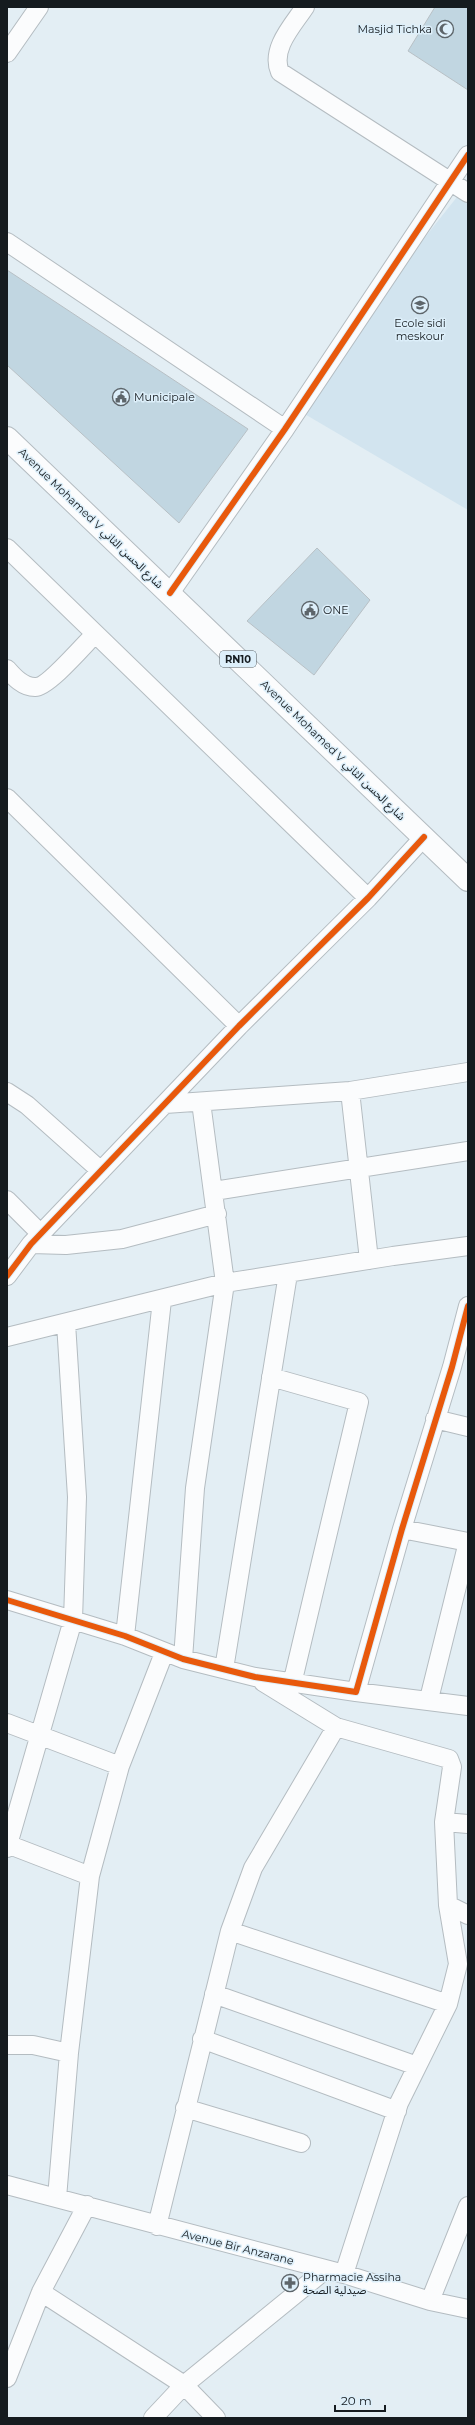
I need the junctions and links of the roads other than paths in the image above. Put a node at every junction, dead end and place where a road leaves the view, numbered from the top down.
1 (39, 7) edge
2 (305, 7) edge
3 (7, 53) edge
4 (468, 155) edge
5 (450, 182) junction
6 (468, 193) edge
7 (7, 242) edge
8 (285, 428) junction
9 (7, 438) edge
10 (7, 548) edge
11 (170, 593) junction
12 (94, 635) junction
13 (7, 669) edge
14 (7, 798) edge
15 (424, 836) junction
16 (468, 880) edge
17 (368, 898) junction
18 (239, 1026) junction
19 (468, 1072) edge
20 (350, 1091) junction
21 (7, 1092) edge
22 (201, 1102) junction
23 (165, 1104) junction
24 (468, 1150) edge
25 (359, 1167) junction
26 (101, 1171) junction
27 (214, 1191) junction
28 (7, 1200) edge
29 (217, 1214) junction
30 (36, 1239) junction
31 (468, 1246) edge
32 (369, 1260) junction
33 (288, 1274) junction
34 (7, 1276) edge
35 (225, 1283) junction
36 (162, 1300) junction
37 (468, 1310) edge
38 (66, 1323) junction
39 (7, 1337) edge
40 (460, 1368) edge
41 (271, 1377) junction
42 (435, 1419) junction
43 (468, 1427) edge
44 (402, 1529) junction
45 (468, 1542) edge
46 (7, 1600) edge
47 (73, 1620) junction
48 (125, 1636) junction
49 (164, 1653) junction
50 (183, 1659) junction
51 (224, 1669) junction
52 (255, 1677) junction
53 (292, 1684) junction
54 (356, 1692) junction
55 (429, 1699) junction
56 (468, 1706) edge
57 (7, 1723) edge
58 (336, 1727) junction
59 (41, 1735) junction
60 (120, 1766) junction
61 (444, 1822) junction
62 (468, 1824) edge
63 (7, 1845) edge
64 (90, 1876) junction
65 (448, 1905) junction
66 (468, 1915) edge
67 (230, 1931) junction
68 (214, 1994) junction
69 (448, 2004) junction
70 (202, 2039) junction
71 (7, 2045) edge
72 (70, 2053) junction
73 (417, 2066) junction
74 (185, 2108) junction
75 (397, 2111) junction
76 (301, 2143) dead end
77 (7, 2185) edge
78 (58, 2198) junction
79 (87, 2206) junction
80 (468, 2206) edge
81 (157, 2226) junction
82 (325, 2270) junction
83 (344, 2274) junction
84 (40, 2292) junction
85 (430, 2301) junction
86 (468, 2309) edge
87 (7, 2378) edge
88 (184, 2385) junction
89 (154, 2418) edge
90 (216, 2418) edge

1 - 3 street
2 - 5 street
4 - 5 street
5 - 6 street
5 - 8 street
7 - 8 street
8 - 11 street
9 - 11 main road, Avenue Mohamed V شارع الحسن الثاني / RN10
10 - 12 street
11 - 15 main road, Avenue Mohamed V شارع الحسن الثاني / RN10
12 - 13 street
12 - 17 street
14 - 18 street
15 - 16 main road, Avenue Mohamed V شارع الحسن الثاني / RN10
15 - 17 street
17 - 18 street
18 - 23 street
19 - 20 street
20 - 22 street
20 - 25 street
21 - 26 street
22 - 23 street
22 - 27 street
23 - 26 street
24 - 25 street
25 - 27 street
25 - 32 street
26 - 30 street
27 - 29 street
28 - 30 street
29 - 30 street
29 - 35 street
30 - 34 street
31 - 32 street
32 - 33 street
33 - 35 street
33 - 41 street
35 - 36 street
35 - 50 street
36 - 38 street
36 - 48 street
37 - 40 street
38 - 39 street
38 - 47 street
40 - 42 street
41 - 51 street
41 - 53 street
42 - 43 street
42 - 44 street
44 - 45 street
44 - 54 street
45 - 55 street
46 - 47 street
47 - 48 street
47 - 59 street
48 - 49 street
49 - 50 street
49 - 60 street
50 - 51 street
51 - 52 street
52 - 53 street
52 - 58 street
53 - 54 street
54 - 55 street
55 - 56 street
57 - 59 street
58 - 61 street
58 - 67 street
59 - 60 street
59 - 63 street
60 - 64 street
61 - 62 street
61 - 65 street
63 - 64 street
64 - 72 street
65 - 66 street
65 - 69 street
67 - 68 street
67 - 69 street
68 - 70 street
68 - 73 street
69 - 73 street
70 - 74 street
70 - 75 street
71 - 72 street
72 - 78 street
73 - 75 street
74 - 76 street
74 - 81 street
75 - 83 street
77 - 78 street, Avenue Bir Anzarane
78 - 79 street, Avenue Bir Anzarane
79 - 81 street, Avenue Bir Anzarane
79 - 84 street
80 - 85 street
81 - 82 street, Avenue Bir Anzarane
82 - 83 street, Avenue Bir Anzarane
82 - 88 street
83 - 85 street, Avenue Bir Anzarane
84 - 87 street
84 - 88 street
85 - 86 street, Avenue Bir Anzarane
88 - 89 street
88 - 90 street

